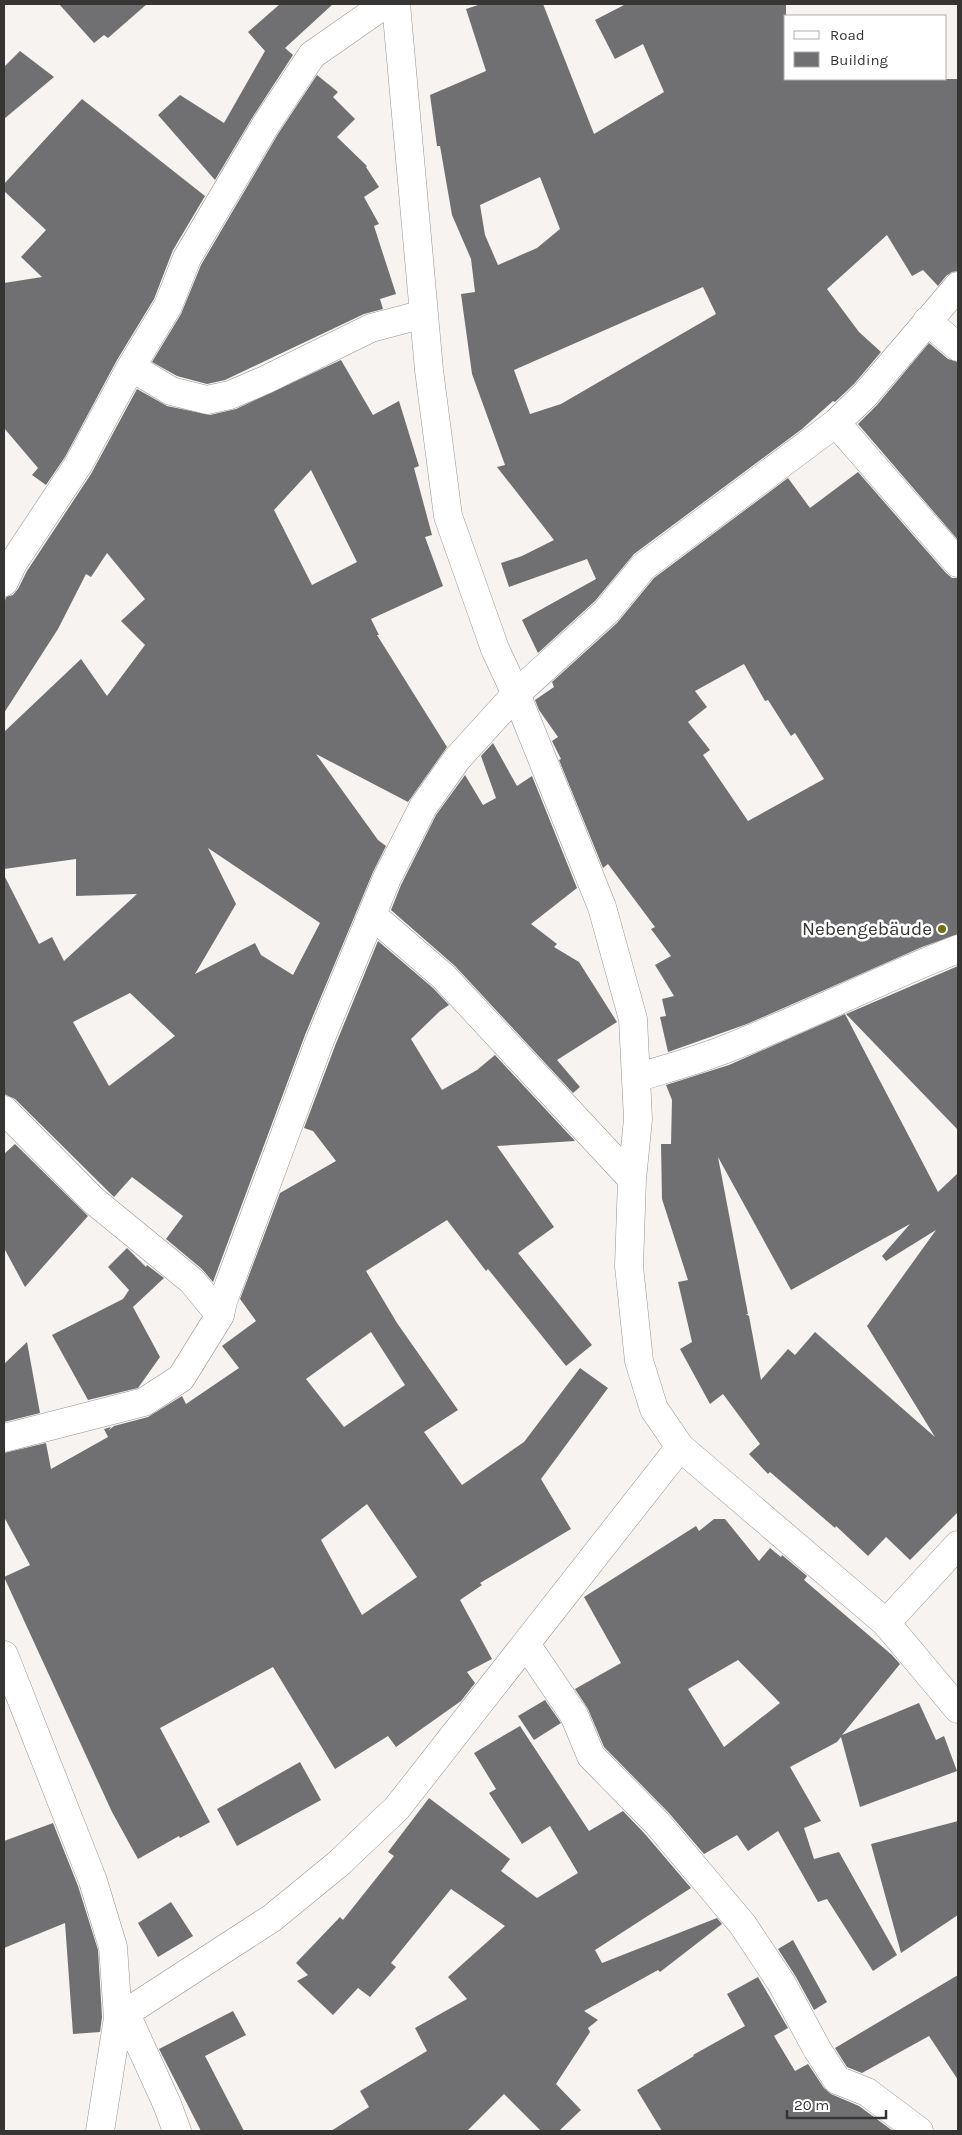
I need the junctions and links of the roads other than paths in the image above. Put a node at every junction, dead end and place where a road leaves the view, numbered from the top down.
1 (386, 4) edge
2 (396, 4) edge
3 (958, 286) edge
4 (424, 314) junction
5 (927, 321) junction
6 (958, 347) edge
7 (131, 367) junction
8 (836, 423) junction
9 (958, 563) edge
10 (4, 582) edge
11 (516, 694) junction
12 (372, 915) junction
13 (958, 949) edge
14 (636, 1078) junction
15 (4, 1110) edge
16 (632, 1179) junction
17 (220, 1315) junction
18 (4, 1438) edge
19 (680, 1447) junction
20 (958, 1545) edge
21 (886, 1623) junction
22 (526, 1644) junction
23 (4, 1655) edge
24 (958, 1709) edge
25 (122, 2016) junction
26 (100, 2131) edge
27 (177, 2131) edge
28 (919, 2131) edge

1 - 7 street
2 - 4 street
3 - 5 street
4 - 7 street
4 - 11 street
5 - 6 street
5 - 8 street
7 - 10 street
8 - 9 street
8 - 11 street
11 - 12 street
11 - 14 street
12 - 16 street
12 - 17 street
13 - 14 street
14 - 16 street
15 - 17 street
16 - 19 street
17 - 18 street
19 - 21 street
19 - 22 street
20 - 21 street
21 - 24 street
22 - 25 street
22 - 28 street
23 - 25 street
25 - 26 street
25 - 27 street

